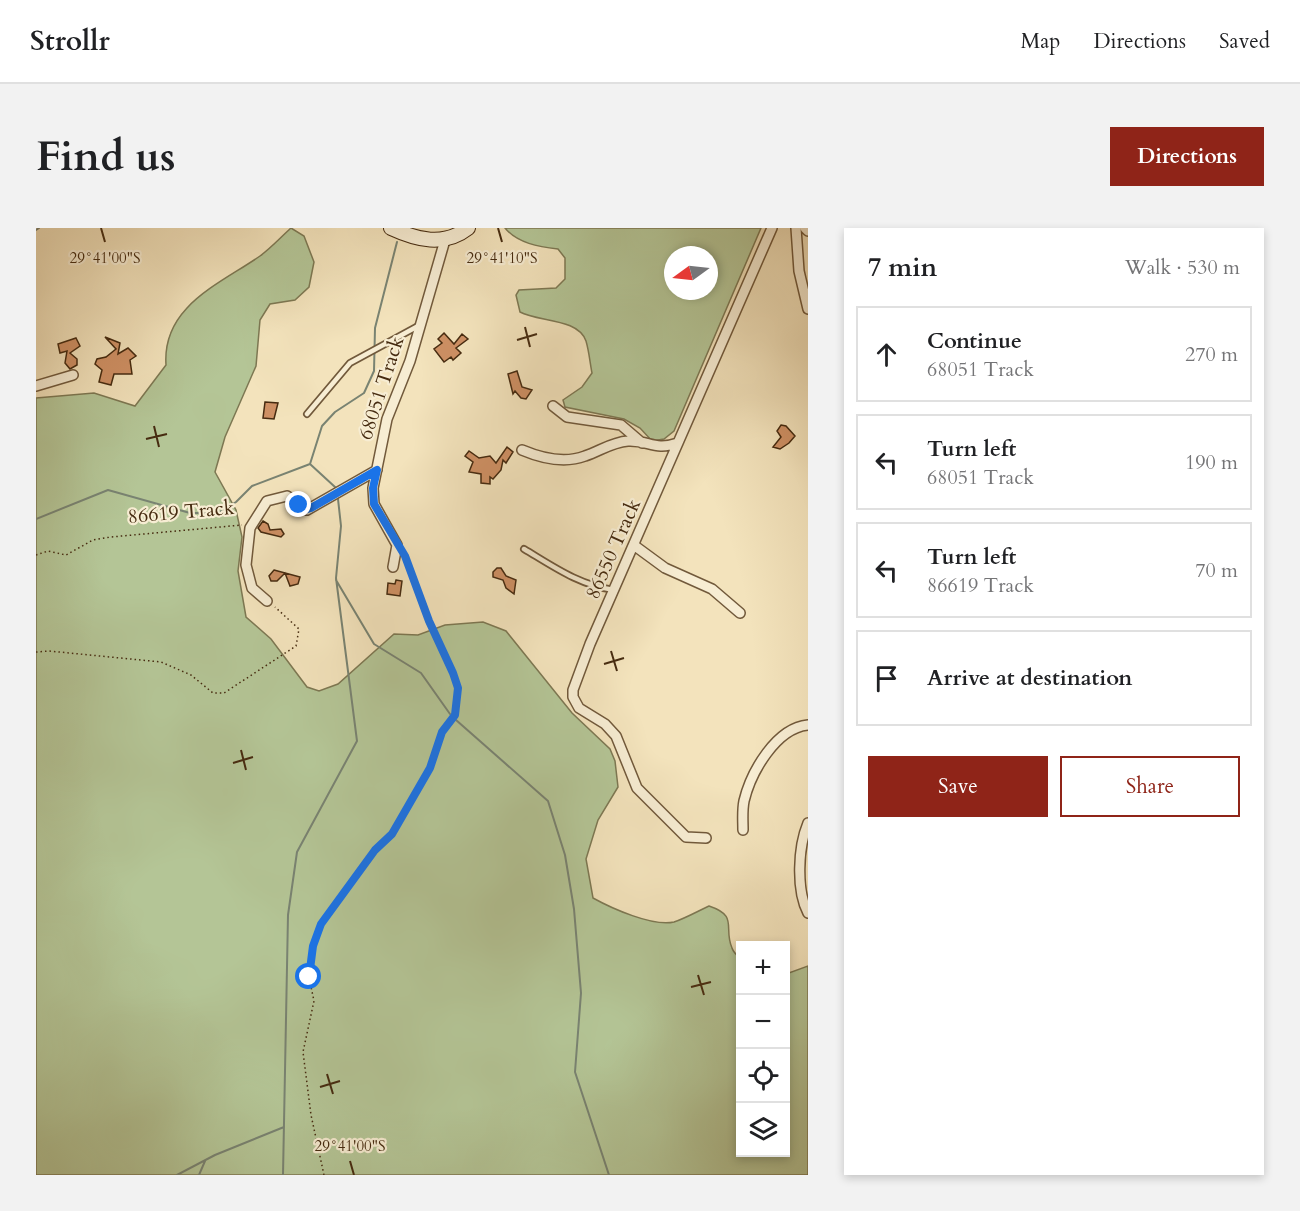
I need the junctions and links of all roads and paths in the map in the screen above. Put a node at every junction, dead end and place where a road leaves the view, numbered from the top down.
1 (392, 228) edge
2 (468, 228) edge
3 (772, 228) edge
4 (796, 228) edge
5 (445, 240) junction
6 (808, 309) edge
7 (420, 325) junction
8 (73, 375) dead end
9 (36, 386) edge
10 (553, 406) dead end
11 (307, 414) dead end
12 (642, 443) junction
13 (678, 443) junction
14 (522, 450) dead end
15 (377, 470) junction
16 (252, 524) junction
17 (397, 545) junction
18 (635, 546) junction
19 (524, 549) dead end
20 (36, 555) edge
21 (393, 567) dead end
22 (614, 590) junction
23 (267, 602) joint
24 (740, 613) dead end
25 (36, 652) edge
26 (808, 725) edge
27 (808, 823) edge
28 (743, 830) dead end
29 (706, 838) dead end
30 (808, 913) edge
31 (324, 1175) edge

1 - 5 street
2 - 5 street
3 - 13 street, 86550 Track
4 - 6 street
5 - 7 street, 68051 Track
7 - 11 lane
7 - 15 street, 68051 Track
8 - 9 street
10 - 12 street
12 - 13 street
12 - 14 street
13 - 18 street, 86550 Track
15 - 16 street, 86619 Track
15 - 17 street, 68051 Track
16 - 20 path, 86619 Track
16 - 23 street
17 - 21 street
17 - 31 path
18 - 22 street, 86550 Track
18 - 24 street
19 - 22 lane
22 - 29 street, 86550 Track
23 - 25 path
26 - 28 street
27 - 30 street

